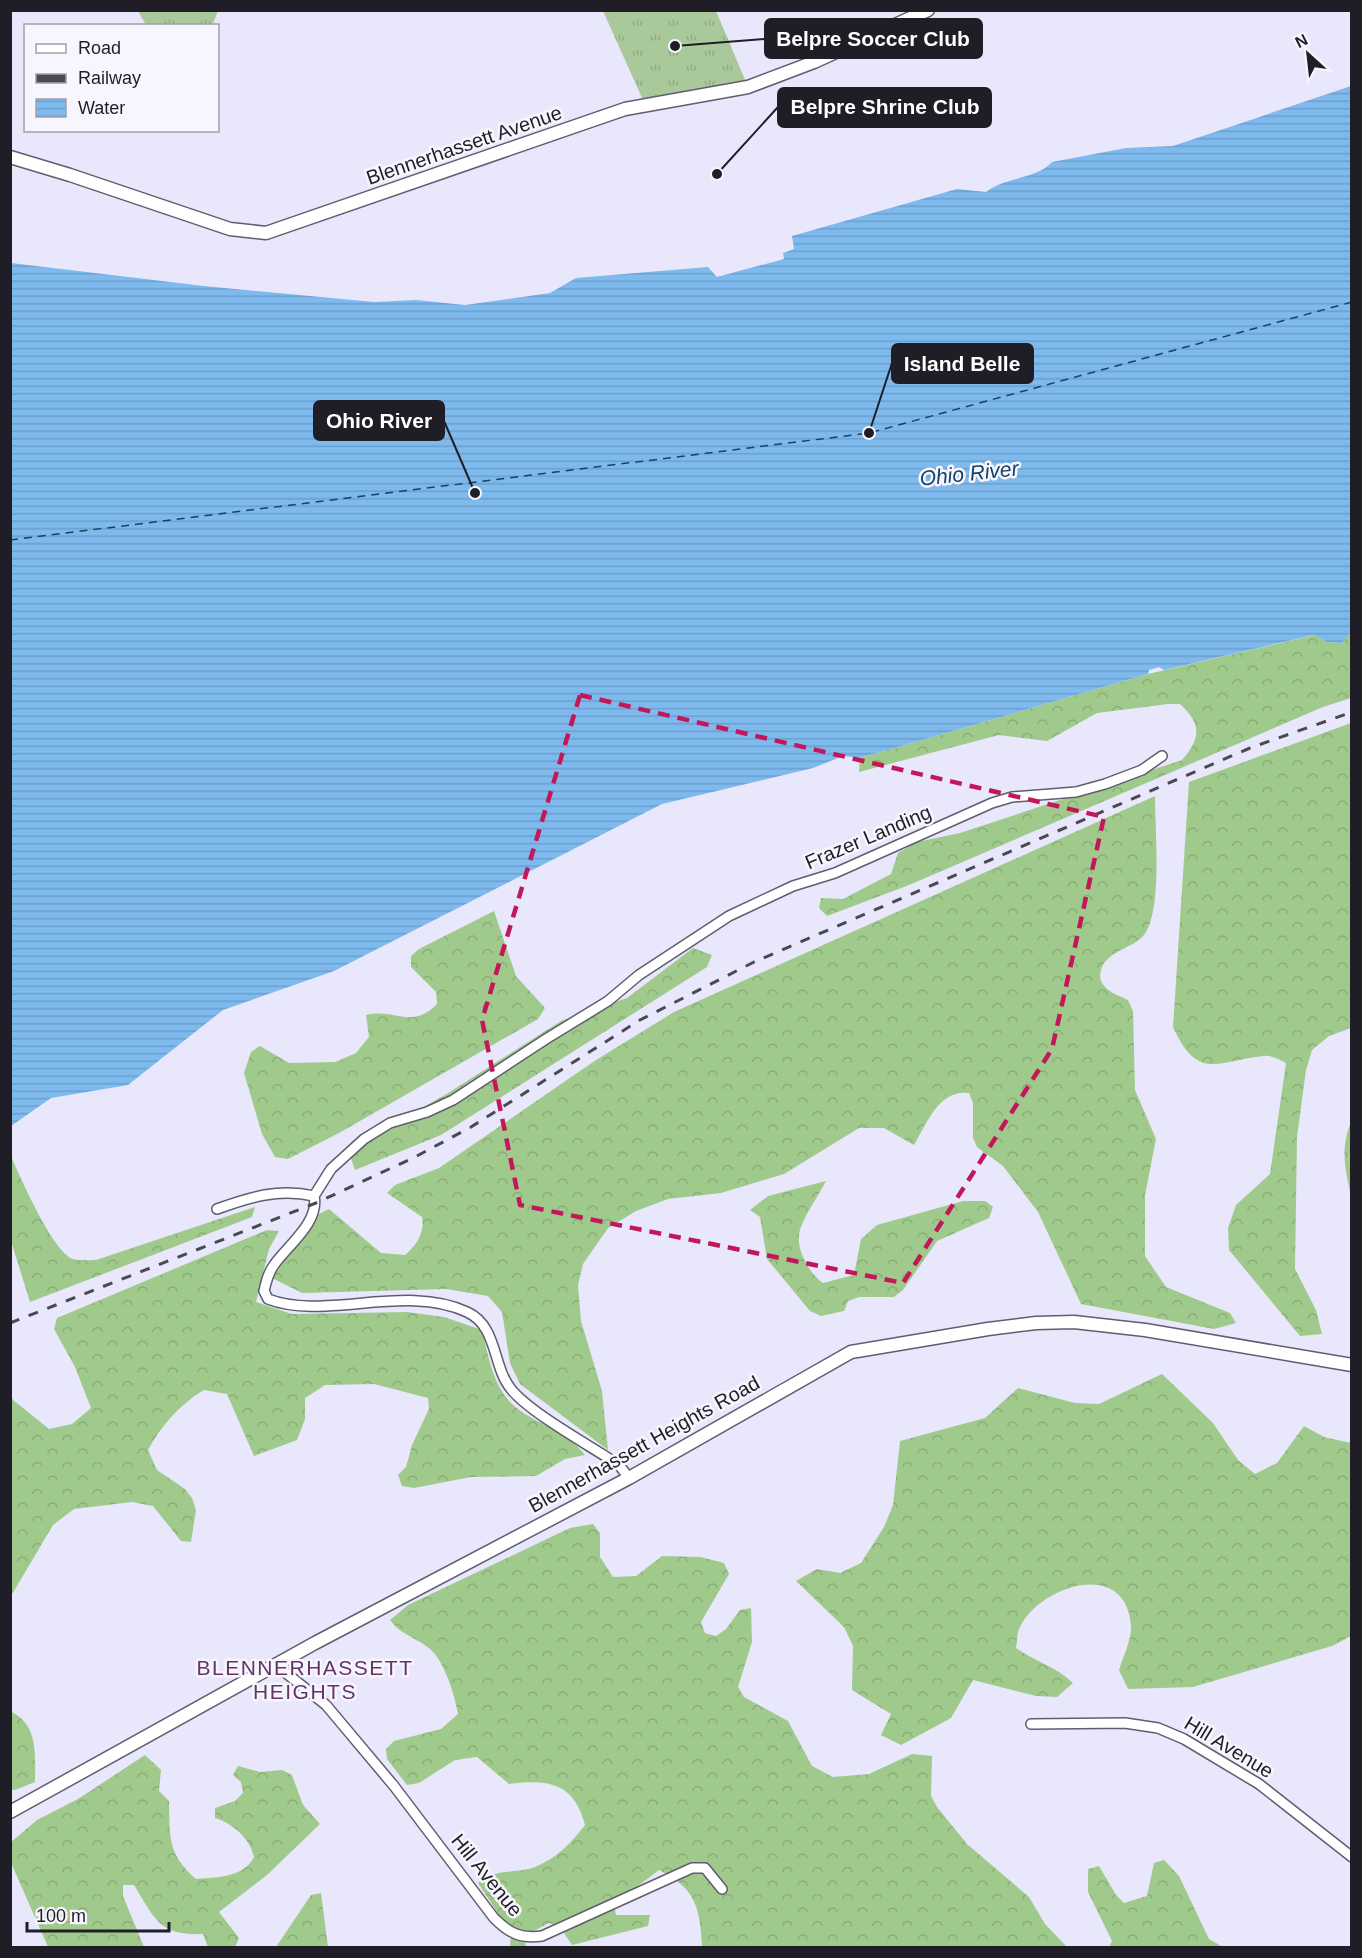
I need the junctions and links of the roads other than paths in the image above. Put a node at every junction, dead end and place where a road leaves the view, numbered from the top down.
1 (928, 10) edge
2 (10, 157) edge
3 (1162, 756) dead end
4 (314, 1196) junction
5 (217, 1209) dead end
6 (1352, 1365) edge
7 (629, 1478) junction
8 (276, 1665) junction
9 (1030, 1724) dead end
10 (10, 1812) edge
11 (1352, 1857) edge
12 (722, 1889) dead end

1 - 2 street, Blennerhassett Avenue
3 - 4 street, Frazer Landing
4 - 5 street
4 - 7 street, Frazer Landing
6 - 7 street, Blennerhassett Heights Road
7 - 8 street, Blennerhassett Heights Road
8 - 10 street, Blennerhassett Heights Road
8 - 12 street, Hill Avenue
9 - 11 street, Hill Avenue

